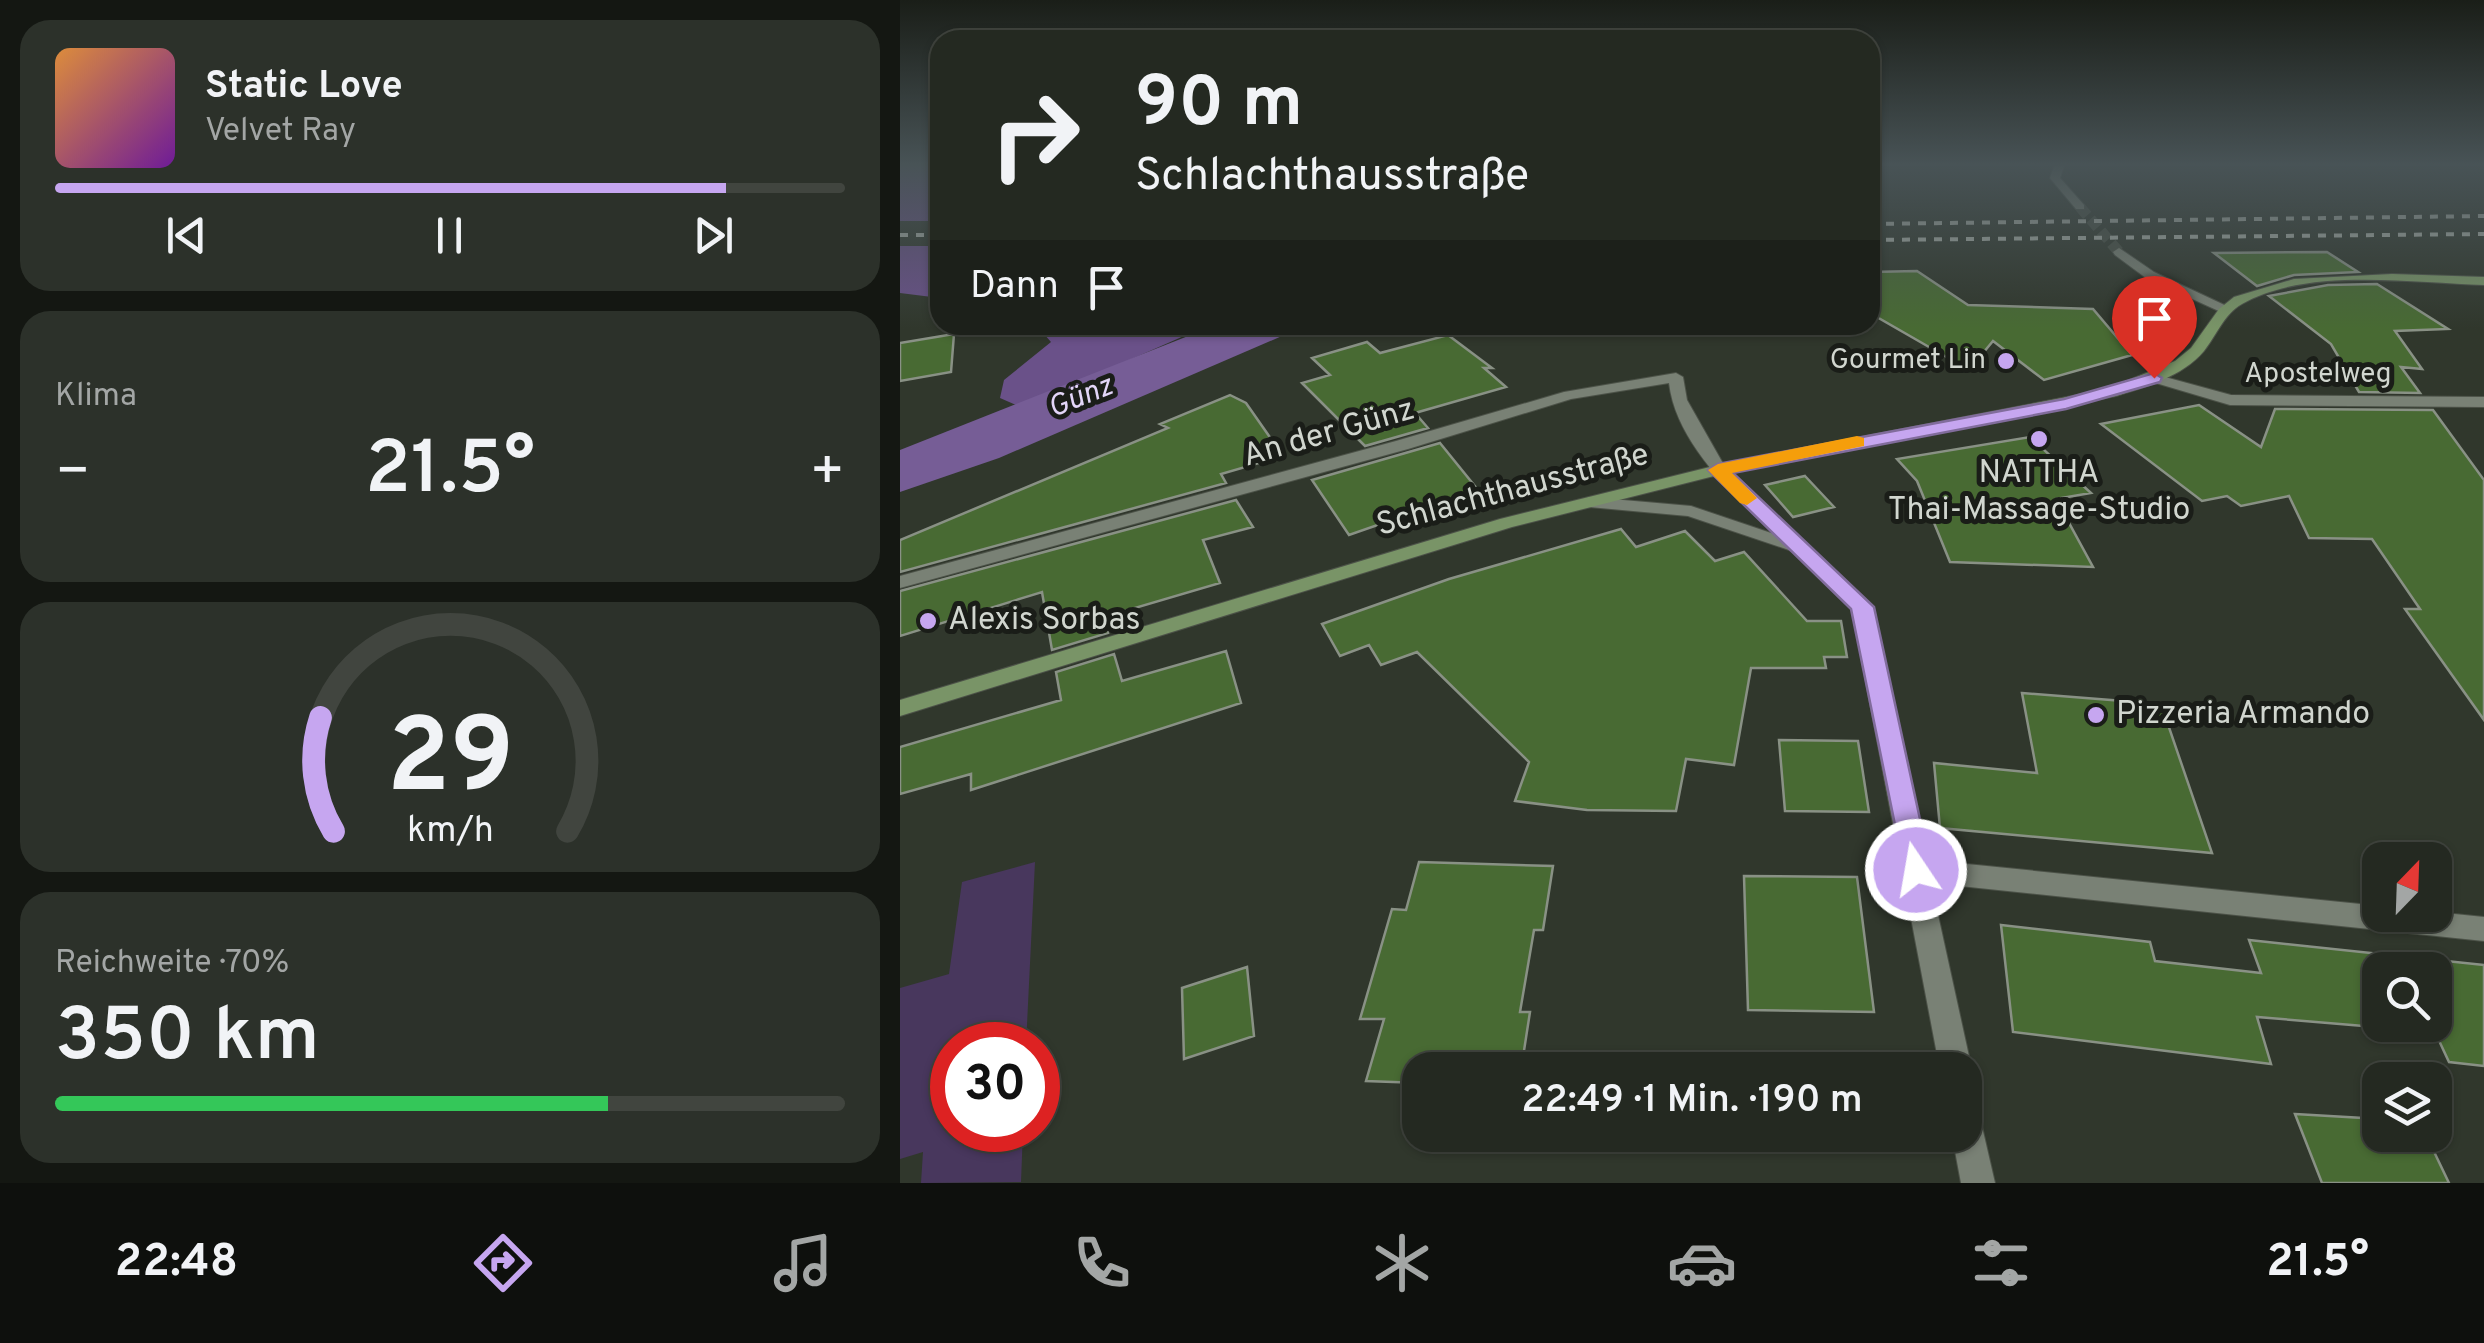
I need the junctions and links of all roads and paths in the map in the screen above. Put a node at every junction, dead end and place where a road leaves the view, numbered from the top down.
1 (2119, 252) tunnel mouth
2 (2484, 280) edge
3 (2226, 309) junction
4 (2154, 378) junction
5 (2484, 402) edge
6 (1718, 470) junction
7 (1589, 502) junction
8 (1800, 549) junction
9 (900, 582) edge
10 (900, 708) edge
11 (1916, 870) junction
12 (2484, 929) edge
13 (1952, 1052) edge
14 (1972, 1152) edge
15 (1978, 1183) edge

1 - 3 street
2 - 3 main road
3 - 4 main road, Schlachthausstraße
4 - 5 street, Apostelweg
4 - 6 main road, Schlachthausstraße
6 - 7 main road, Schlachthausstraße
6 - 8 street
6 - 9 street, An der Günz
7 - 8 street
7 - 10 main road, Schlachthausstraße
8 - 11 street
11 - 12 street
11 - 13 street
14 - 15 street

